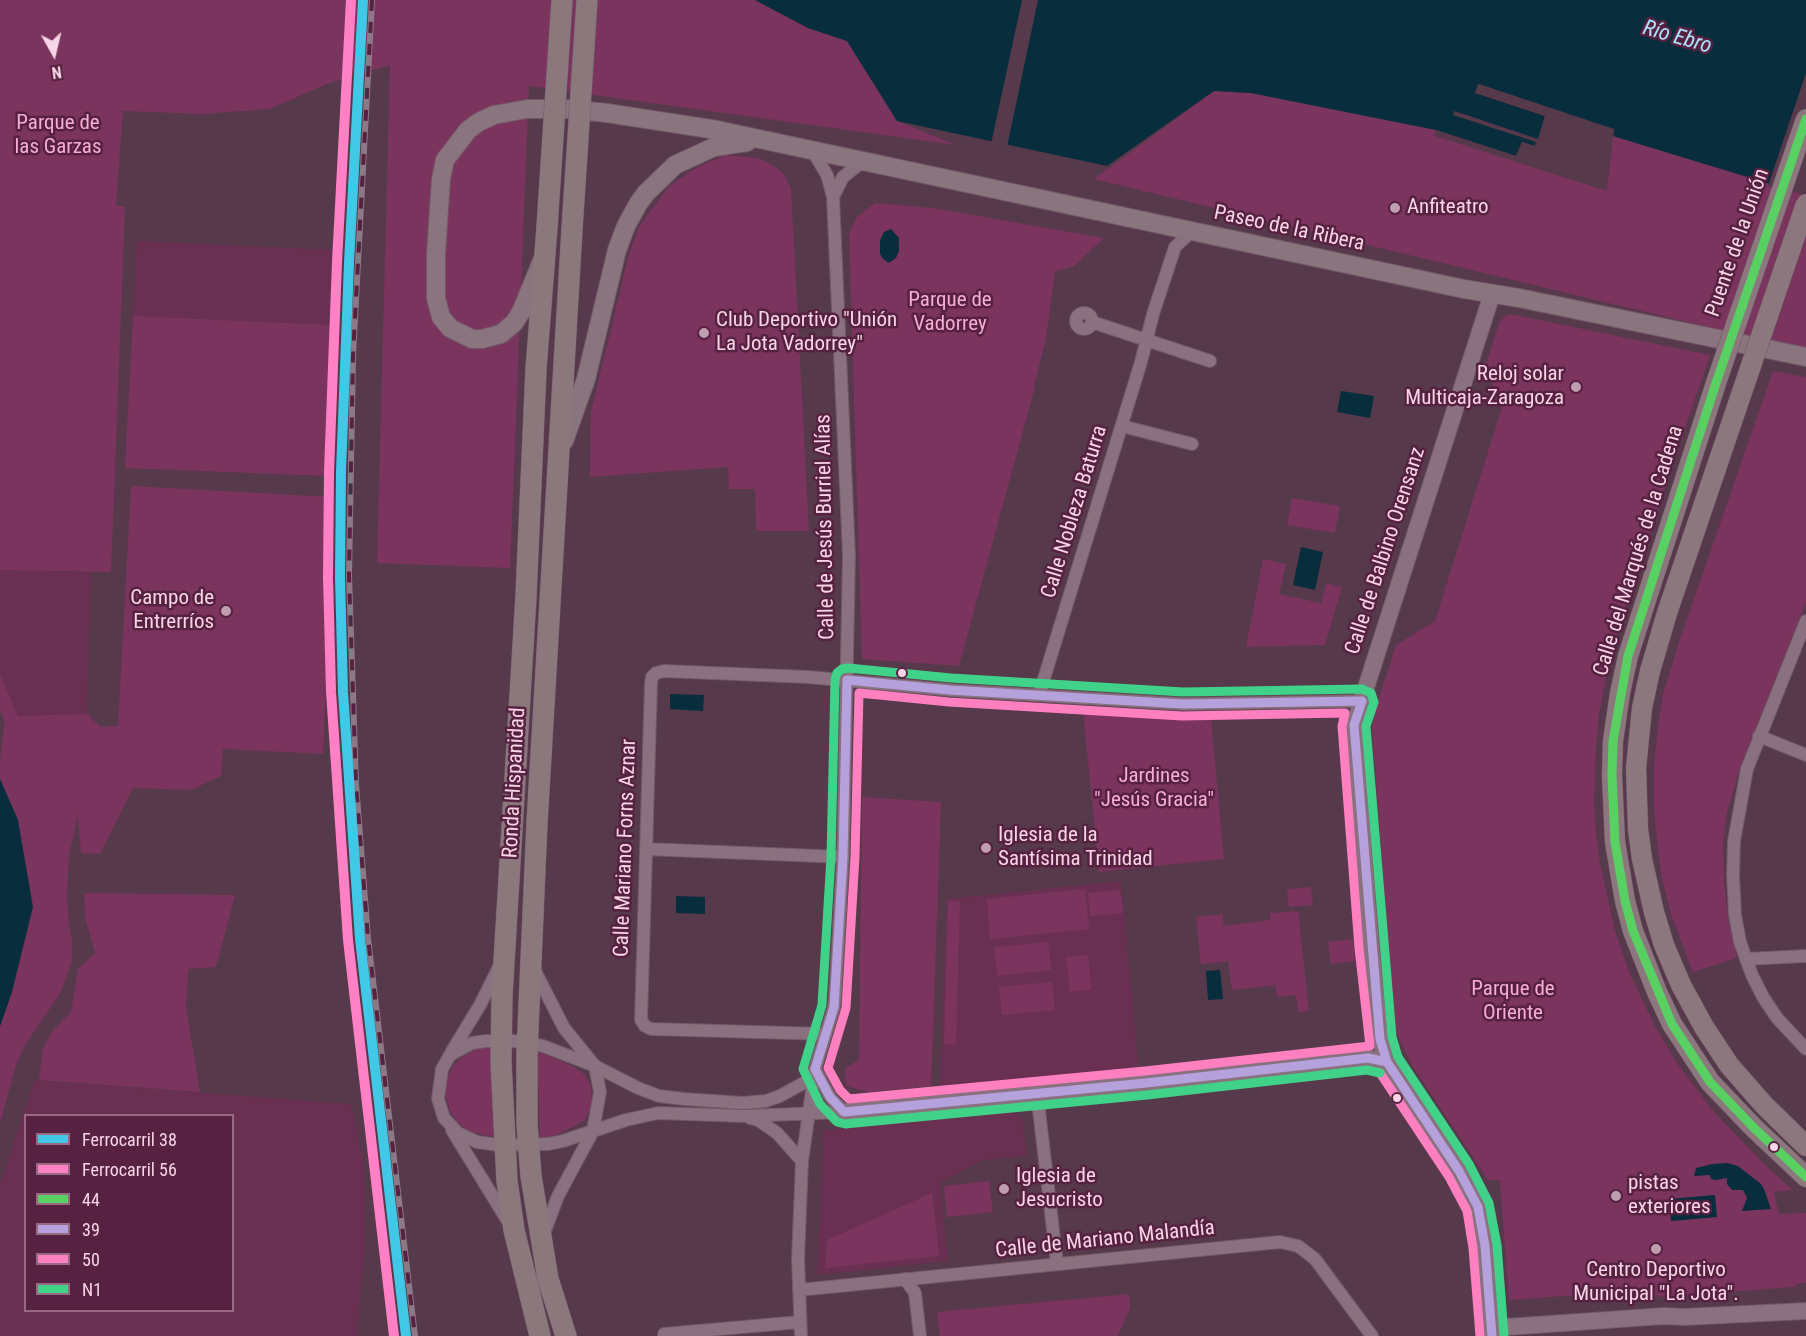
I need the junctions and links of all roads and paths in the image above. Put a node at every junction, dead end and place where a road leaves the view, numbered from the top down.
1 (562, 0) edge
2 (587, 0) edge
3 (1806, 119) edge
4 (764, 140) junction
5 (812, 150) junction
6 (862, 162) junction
7 (833, 196) junction
8 (1806, 204) edge
9 (1168, 226) junction
10 (1192, 231) junction
11 (1175, 247) junction
12 (545, 254) junction
13 (1492, 294) junction
14 (1092, 322) dead end
15 (1146, 340) junction
16 (1806, 357) edge
17 (1209, 361) dead end
18 (1716, 383) joint
19 (1122, 426) junction
20 (1192, 444) dead end
21 (558, 458) junction
22 (1806, 621) edge
23 (847, 680) junction
24 (1039, 695) junction
25 (1362, 701) junction
26 (1759, 736) junction
27 (1806, 755) edge
28 (646, 849) junction
29 (843, 857) junction
30 (504, 955) junction
31 (1806, 956) edge
32 (530, 957) junction
33 (1746, 959) junction
34 (826, 1034) junction
35 (502, 1040) junction
36 (527, 1042) junction
37 (1806, 1049) edge
38 (450, 1055) junction
39 (1387, 1062) junction
40 (595, 1066) junction
41 (815, 1069) junction
42 (1037, 1092) junction
43 (844, 1112) junction
44 (808, 1115) junction
45 (746, 1116) junction
46 (450, 1127) junction
47 (593, 1131) junction
48 (505, 1145) junction
49 (529, 1145) junction
50 (1806, 1146) edge
51 (802, 1161) junction
52 (1806, 1177) edge
53 (514, 1230) junction
54 (542, 1240) junction
55 (1057, 1264) junction
56 (905, 1280) junction
57 (799, 1290) junction
58 (1806, 1305) edge
59 (1798, 1310) edge
60 (800, 1323) junction
61 (1492, 1332) edge
62 (664, 1335) edge
63 (540, 1336) edge
64 (566, 1336) edge
65 (801, 1336) edge
66 (920, 1336) edge
67 (1372, 1336) edge

1 - 12 highway, Ronda Hispanidad, bridge
2 - 21 highway, Ronda Hispanidad, bridge
3 - 18 main road, Puente de la Unión, bridge
4 - 5 main road, Paseo de la Ribera
4 - 12 main road, Paseo de la Ribera
4 - 21 main road
5 - 6 main road, Paseo de la Ribera
5 - 7 street, Calle de Jesús Burriel Alías
6 - 7 street
6 - 9 main road, Paseo de la Ribera
7 - 23 street, Calle de Jesús Burriel Alías
8 - 50 main road, bridge
9 - 10 main road, Paseo de la Ribera
9 - 11 street
10 - 11 street, Calle Nobleza Baturra
10 - 13 main road, Paseo de la Ribera
11 - 15 street, Calle Nobleza Baturra
12 - 30 highway, Ronda Hispanidad
13 - 16 main road, Paseo de la Ribera
13 - 25 street, Calle de Balbino Orensanz
14 - 15 street
15 - 17 street
15 - 19 street, Calle Nobleza Baturra
18 - 52 main road, Calle del Marqués de la Cadena
19 - 20 street
19 - 24 street, Calle Nobleza Baturra
21 - 32 highway, Ronda Hispanidad
22 - 26 street
23 - 24 street
23 - 28 street, Calle Mariano Forns Aznar
23 - 29 street, Calle de Jesús Burriel Alías
24 - 25 street
25 - 39 street, Calle de Balbino Orensanz
26 - 27 street
26 - 33 street
28 - 29 street
28 - 34 street, Calle Mariano Forns Aznar
29 - 34 street, Calle de Jesús Burriel Alías
30 - 35 highway, Ronda Hispanidad
30 - 38 street
31 - 33 street
32 - 36 highway, Ronda Hispanidad
32 - 40 street
33 - 37 street
34 - 41 street, Calle de Jesús Burriel Alías
35 - 36 street
35 - 38 street
35 - 48 highway, Ronda Hispanidad
36 - 40 street
36 - 49 highway, Ronda Hispanidad
38 - 46 street
39 - 42 street
39 - 61 street, Calle de Balbino Orensanz
40 - 41 street
40 - 47 street
41 - 43 street
41 - 44 street, Calle de Jesús Burriel Alías
42 - 43 street
42 - 55 street
43 - 44 street
44 - 45 street
44 - 51 street, Calle de Jesús Burriel Alías
45 - 47 street
45 - 51 street
46 - 48 street
46 - 53 street
47 - 49 street
47 - 54 street
48 - 49 street
48 - 53 highway, Ronda Hispanidad
49 - 54 highway, Ronda Hispanidad
51 - 57 street, Calle de Jesús Burriel Alías
53 - 63 highway, Ronda Hispanidad
54 - 64 highway, Ronda Hispanidad
55 - 56 street, Calle de Mariano Malandía
55 - 67 street, Calle de Mariano Malandía
56 - 57 street, Calle de Mariano Malandía
56 - 66 street
57 - 60 street, Calle de Jesús Burriel Alías
58 - 59 street
59 - 61 street
60 - 62 street
60 - 65 street, Calle de Jesús Burriel Alías

